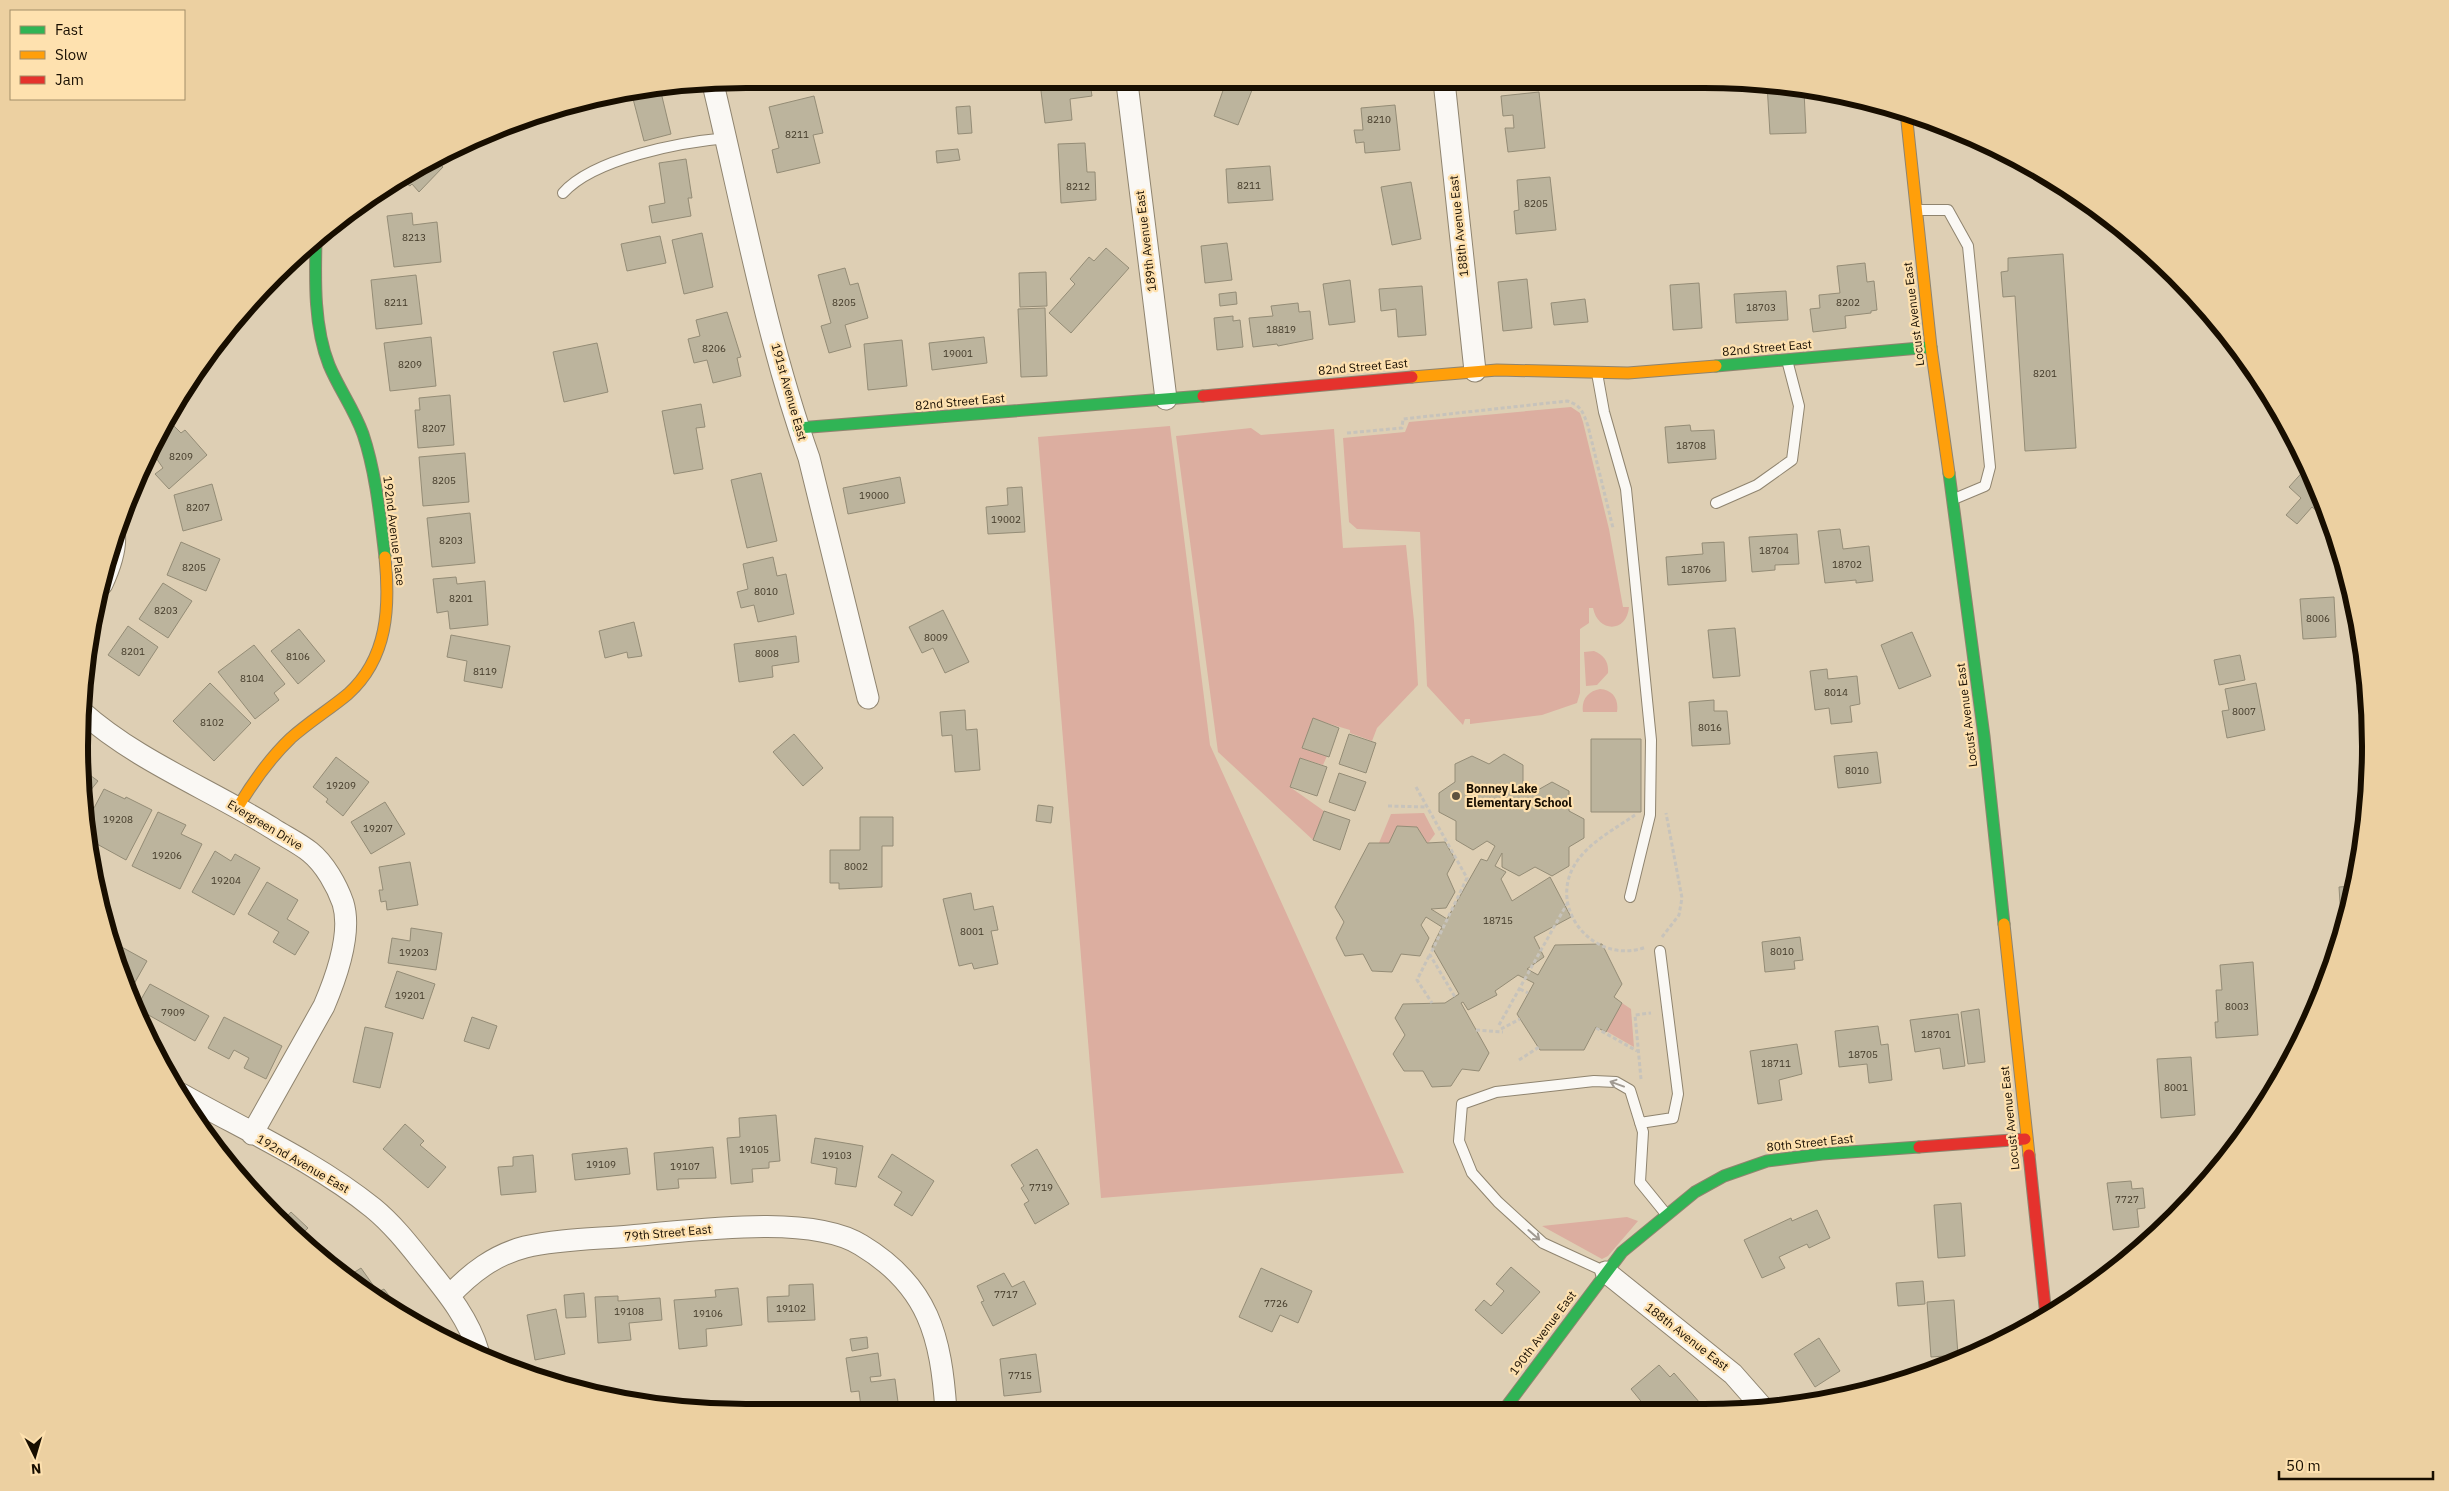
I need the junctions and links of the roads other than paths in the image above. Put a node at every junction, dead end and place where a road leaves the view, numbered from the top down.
1 (1128, 88) edge
2 (1445, 88) edge
3 (714, 89) edge
4 (1907, 120) edge
5 (727, 138) junction
6 (563, 193) dead end
7 (1916, 210) junction
8 (316, 248) edge
9 (1931, 347) junction
10 (1787, 360) junction
11 (1475, 371) junction
12 (1597, 372) junction
13 (1166, 399) junction
14 (798, 428) junction
15 (1953, 500) junction
16 (1716, 503) dead end
17 (868, 698) dead end
18 (89, 718) edge
19 (238, 807) junction
20 (1630, 897) dead end
21 (1660, 951) dead end
22 (191, 1100) edge
23 (1640, 1123) junction
24 (252, 1134) junction
25 (2025, 1139) junction
26 (1666, 1214) junction
27 (1606, 1272) junction
28 (450, 1295) junction
29 (2045, 1307) edge
30 (476, 1345) edge
31 (1757, 1401) edge
32 (945, 1404) edge
33 (1508, 1404) edge

1 - 13 street, 189th Avenue East
2 - 11 street, 188th Avenue East
3 - 5 street, 191st Avenue East
4 - 7 street, Locust Avenue East
5 - 6 lane
5 - 14 street, 191st Avenue East
7 - 9 street, Locust Avenue East
7 - 15 lane
8 - 19 street, 192nd Avenue Place
9 - 10 street, 82nd Street East
9 - 15 street, Locust Avenue East
10 - 12 street, 82nd Street East
10 - 16 lane
11 - 12 street, 82nd Street East
11 - 13 street, 82nd Street East
12 - 20 lane
13 - 14 street, 82nd Street East
14 - 17 street, 191st Avenue East
15 - 25 street, Locust Avenue East
18 - 19 street, Evergreen Drive
19 - 24 street, Evergreen Drive
21 - 23 lane
22 - 24 street, 192nd Avenue East
23 - 26 lane
23 -> 27 lane
24 - 28 street, 192nd Avenue East
25 - 26 street, 80th Street East
25 - 29 street, Locust Avenue East
26 - 27 street, 80th Street East
27 - 31 street, 188th Avenue East
27 - 33 street, 190th Avenue East
28 - 30 street, 192nd Avenue East
28 - 32 street, 79th Street East

